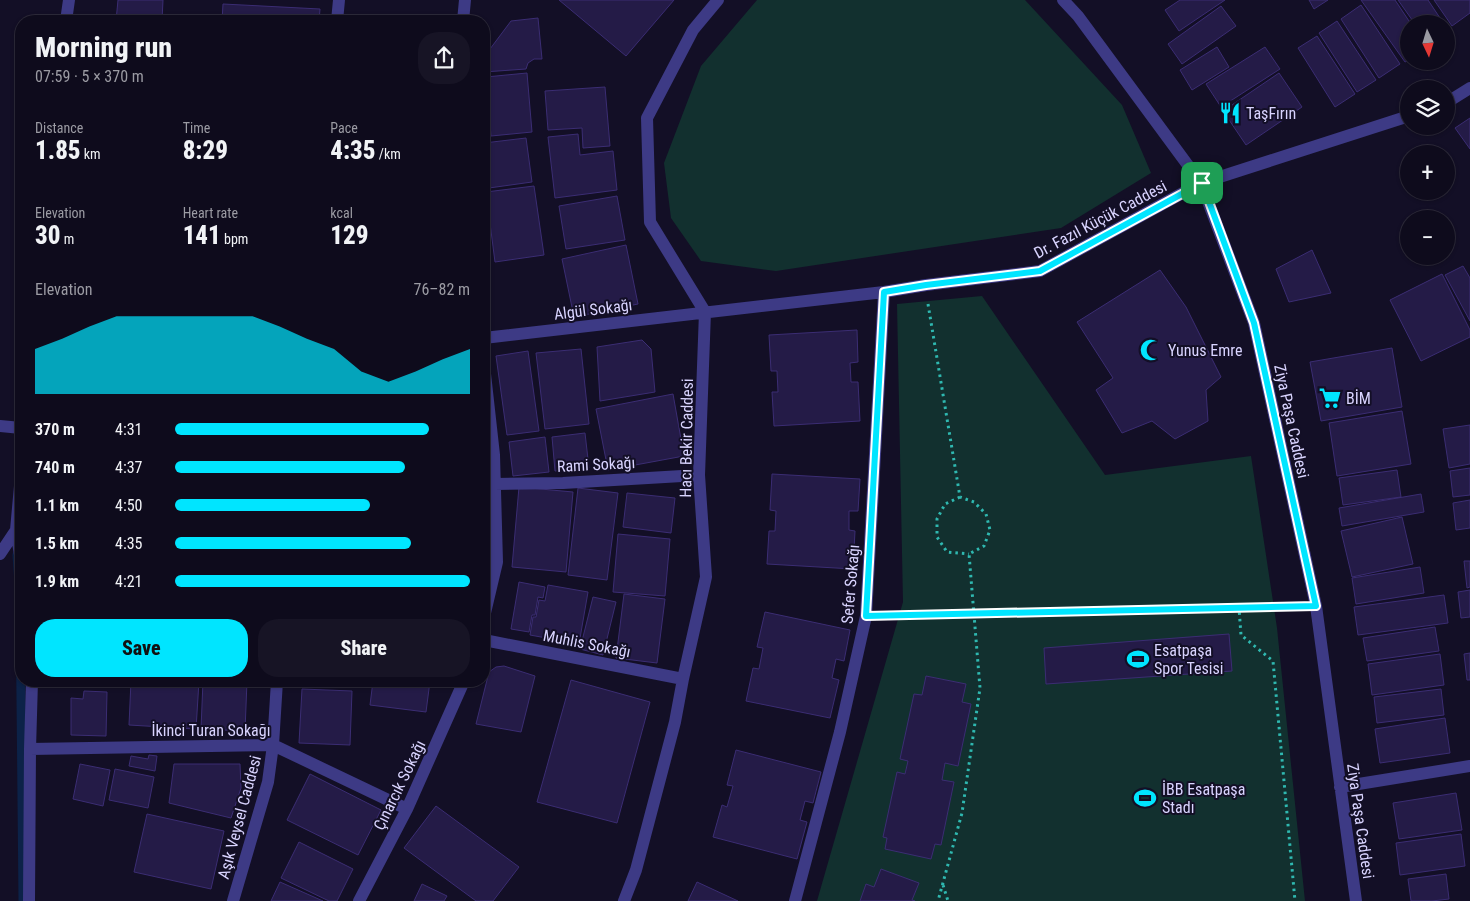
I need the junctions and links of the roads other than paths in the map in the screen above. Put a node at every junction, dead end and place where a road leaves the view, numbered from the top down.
1 (69, 0) edge
2 (339, 0) edge
3 (465, 0) edge
4 (718, 0) edge
5 (1063, 0) edge
6 (67, 15) edge
7 (338, 15) edge
8 (464, 15) edge
9 (1470, 88) edge
10 (1455, 97) edge
11 (1400, 119) edge
12 (1202, 183) junction
13 (884, 292) junction
14 (705, 312) junction
15 (490, 337) edge
16 (490, 419) edge
17 (0, 426) edge
18 (15, 427) edge
19 (699, 475) junction
20 (495, 484) junction
21 (490, 517) edge
22 (15, 532) edge
23 (0, 554) edge
24 (490, 592) edge
25 (490, 641) edge
26 (683, 679) junction
27 (32, 687) edge
28 (277, 687) edge
29 (461, 687) edge
30 (273, 744) junction
31 (30, 749) junction
32 (1470, 766) edge
33 (1340, 787) junction
34 (407, 808) junction
35 (29, 901) edge
36 (233, 901) edge
37 (359, 901) edge
38 (624, 901) edge
39 (795, 901) edge
40 (1356, 901) edge

1 - 6 street
2 - 7 street
3 - 8 street
4 - 14 street
5 - 12 street, Ziya Paşa Caddesi
9 - 10 street
11 - 12 street, Dr. Fazıl Küçük Caddesi
12 - 13 street, Dr. Fazıl Küçük Caddesi
12 - 33 street, Ziya Paşa Caddesi
13 - 14 street, Dr. Fazıl Küçük Caddesi
13 - 39 street, Sefer Sokağı
14 - 15 street, Algül Sokağı
14 - 19 street, Hacı Bekir Caddesi
16 - 20 street
17 - 18 street
19 - 20 street, Rami Sokağı
19 - 26 street, Hacı Bekir Caddesi
20 - 21 street
21 - 24 street
22 - 23 street
25 - 26 street, Muhlis Sokağı
26 - 38 street, Hacı Bekir Caddesi
27 - 31 street
28 - 30 street, Aşık Veysel Caddesi
29 - 34 street, Çınarcık Sokağı
30 - 31 street, İkinci Turan Sokağı
30 - 34 street, İkinci Turan Sokağı
30 - 36 street, Aşık Veysel Caddesi
31 - 35 street
32 - 33 street
33 - 40 street, Ziya Paşa Caddesi
34 - 37 street, Çınarcık Sokağı

